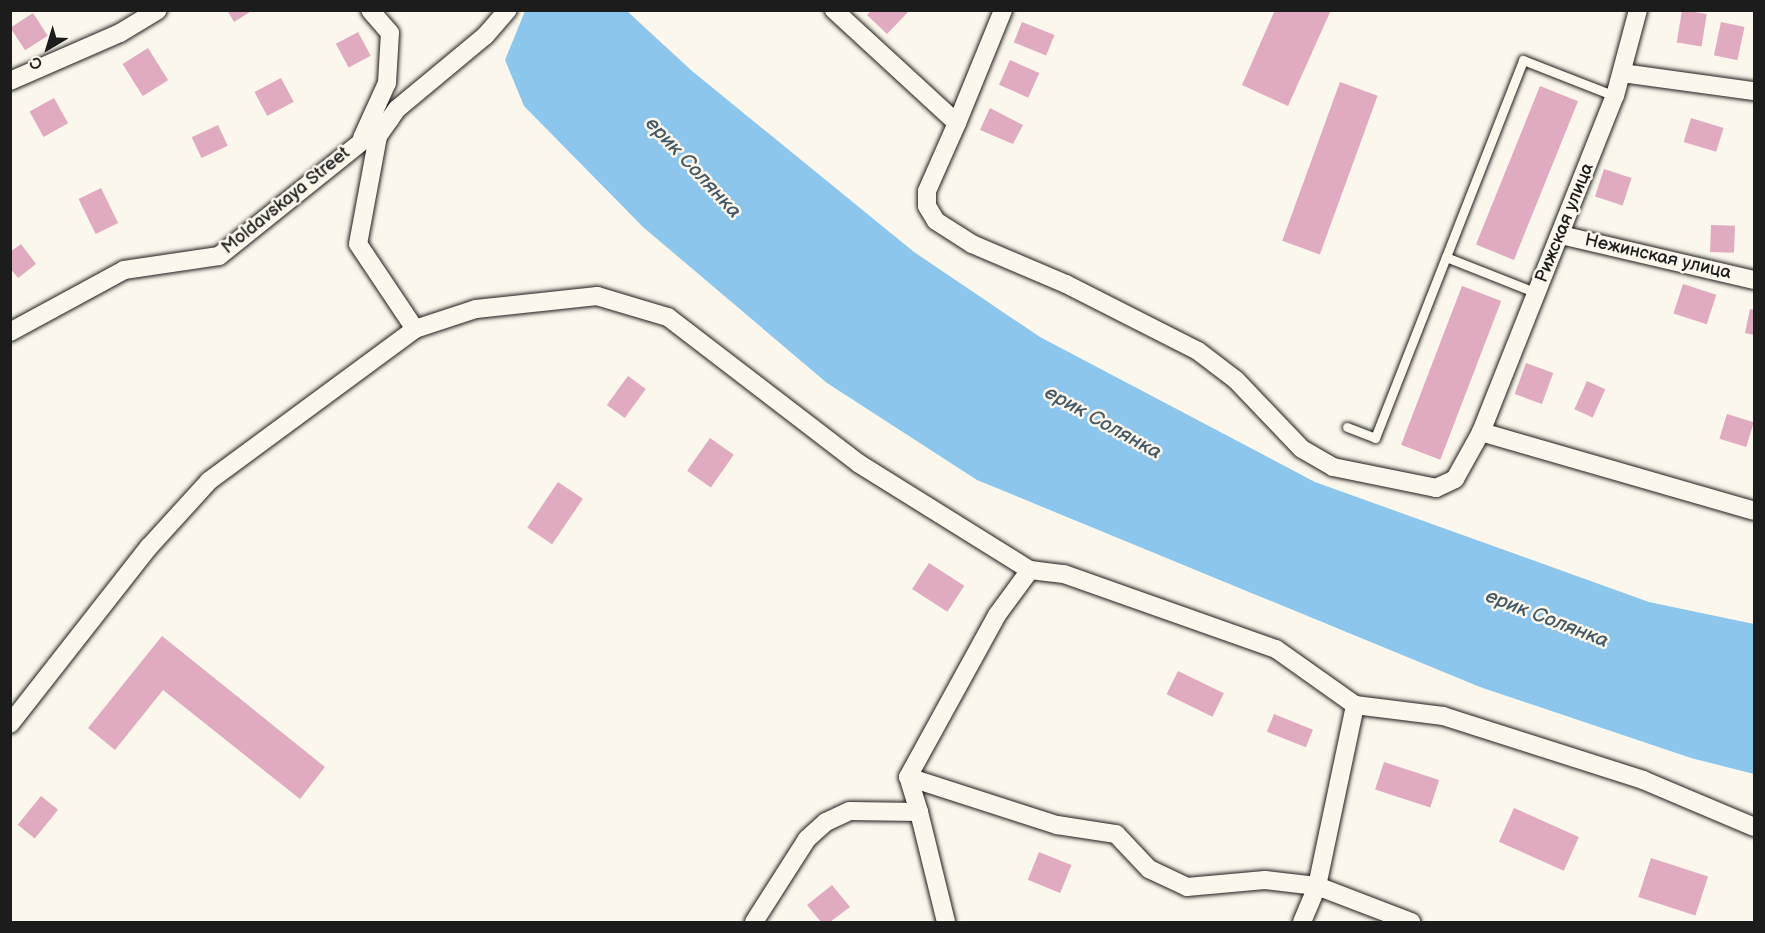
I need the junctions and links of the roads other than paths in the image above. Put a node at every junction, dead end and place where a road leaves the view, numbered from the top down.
1 (158, 10) edge
2 (370, 10) edge
3 (508, 10) edge
4 (834, 10) edge
5 (1004, 10) edge
6 (1638, 10) edge
7 (1622, 73) junction
8 (10, 81) edge
9 (1755, 91) edge
10 (1615, 96) junction
11 (390, 119) junction
12 (957, 123) junction
13 (360, 142) junction
14 (1561, 235) junction
15 (1446, 257) junction
16 (1755, 280) edge
17 (1537, 293) junction
18 (415, 329) junction
19 (10, 332) edge
20 (1347, 427) dead end
21 (1481, 432) junction
22 (1755, 511) edge
23 (1030, 570) junction
24 (1355, 705) junction
25 (10, 724) edge
26 (908, 777) junction
27 (919, 812) junction
28 (1755, 827) edge
29 (1317, 886) junction
30 (754, 922) edge
31 (946, 922) edge
32 (1302, 922) edge
33 (1411, 922) edge

1 - 8 street
2 - 13 street
3 - 11 street
4 - 12 street
5 - 12 street, Рижская улица
6 - 7 street, Рижская улица
7 - 9 street
7 - 10 street, Рижская улица
10 - 14 street, Рижская улица
10 - 15 lane
11 - 13 street, Moldavskaya Street
11 - 18 street
12 - 21 street, Рижская улица
13 - 19 street, Moldavskaya Street
14 - 16 street, Нежинская улица
14 - 17 street, Рижская улица
15 - 17 lane
15 - 20 lane
17 - 21 street, Рижская улица
18 - 23 street
18 - 25 street
21 - 22 street
23 - 24 street
23 - 26 street
24 - 28 street
24 - 29 street
26 - 27 street
26 - 29 street
27 - 30 street
27 - 31 street
29 - 32 street
29 - 33 street

